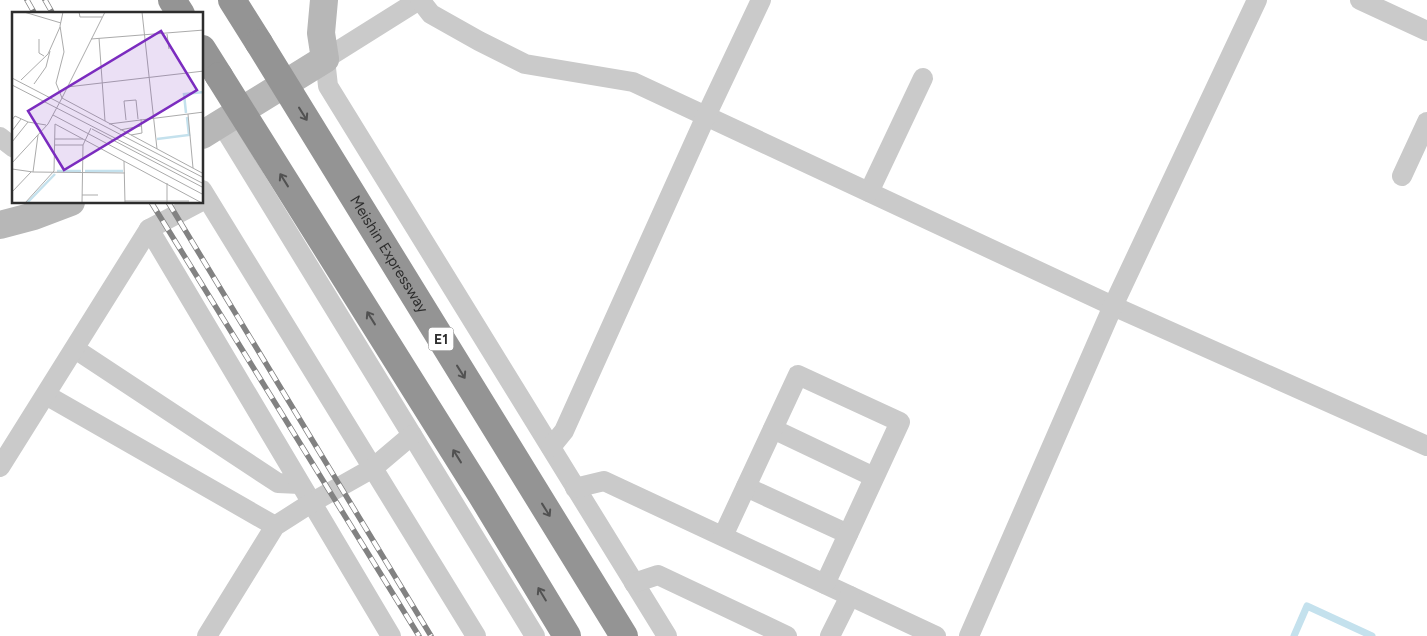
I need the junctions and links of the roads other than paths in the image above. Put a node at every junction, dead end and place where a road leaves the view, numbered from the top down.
1 (172, 0) edge
2 (232, 0) edge
3 (324, 0) edge
4 (420, 0) edge
5 (761, 0) edge
6 (1257, 0) edge
7 (1360, 0) edge
8 (180, 12) edge
9 (1427, 31) edge
10 (204, 52) edge
11 (325, 59) junction
12 (923, 78) dead end
13 (706, 116) junction
14 (1427, 122) edge
15 (212, 129) edge
16 (0, 137) edge
17 (12, 146) edge
18 (1402, 176) dead end
19 (869, 192) junction
20 (204, 200) edge
21 (66, 204) edge
22 (193, 204) edge
23 (0, 225) edge
24 (149, 229) junction
25 (1113, 306) junction
26 (75, 349) junction
27 (46, 395) junction
28 (773, 429) junction
29 (412, 435) junction
30 (1427, 446) edge
31 (551, 447) junction
32 (0, 467) edge
33 (373, 468) junction
34 (874, 477) junction
35 (300, 484) junction
36 (746, 487) junction
37 (575, 488) junction
38 (311, 503) junction
39 (275, 526) junction
40 (848, 534) junction
41 (723, 536) junction
42 (634, 583) junction
43 (824, 584) junction
44 (850, 596) junction
45 (207, 636) edge
46 (391, 636) edge
47 (476, 636) edge
48 (535, 636) edge
49 (567, 636) edge
50 (624, 636) edge
51 (667, 636) edge
52 (787, 636) edge
53 (830, 636) edge
54 (936, 636) edge
55 (969, 636) edge

1 - 8 highway
2 -> 50 highway, Meishin Expressway / E1, bridge
3 - 11 main road
4 - 11 street
4 - 13 street
5 - 13 street
6 - 25 street
7 - 9 street
49 -> 10 highway, bridge
11 - 15 main road
11 - 31 street
12 - 19 street
13 - 19 street
13 - 31 street
14 - 18 street
15 - 29 street
16 - 17 street
19 - 25 street
20 - 33 street
21 - 23 main road
22 - 24 street
24 - 26 street
24 - 35 street
25 - 30 street
25 - 55 street
26 - 27 street
26 - 35 street
27 - 32 street
27 - 39 street
28 - 34 street
28 - 34 street
28 - 36 street
29 - 33 street
29 - 48 street
31 - 37 street
33 - 38 street
33 - 47 street
34 - 40 street
35 - 38 street
36 - 40 street
36 - 41 street
37 - 41 street
37 - 42 street
38 - 39 street
38 - 46 street
39 - 45 street
40 - 43 street
41 - 43 street
42 - 51 street
42 - 52 street
43 - 44 street
44 - 53 street
44 - 54 street

